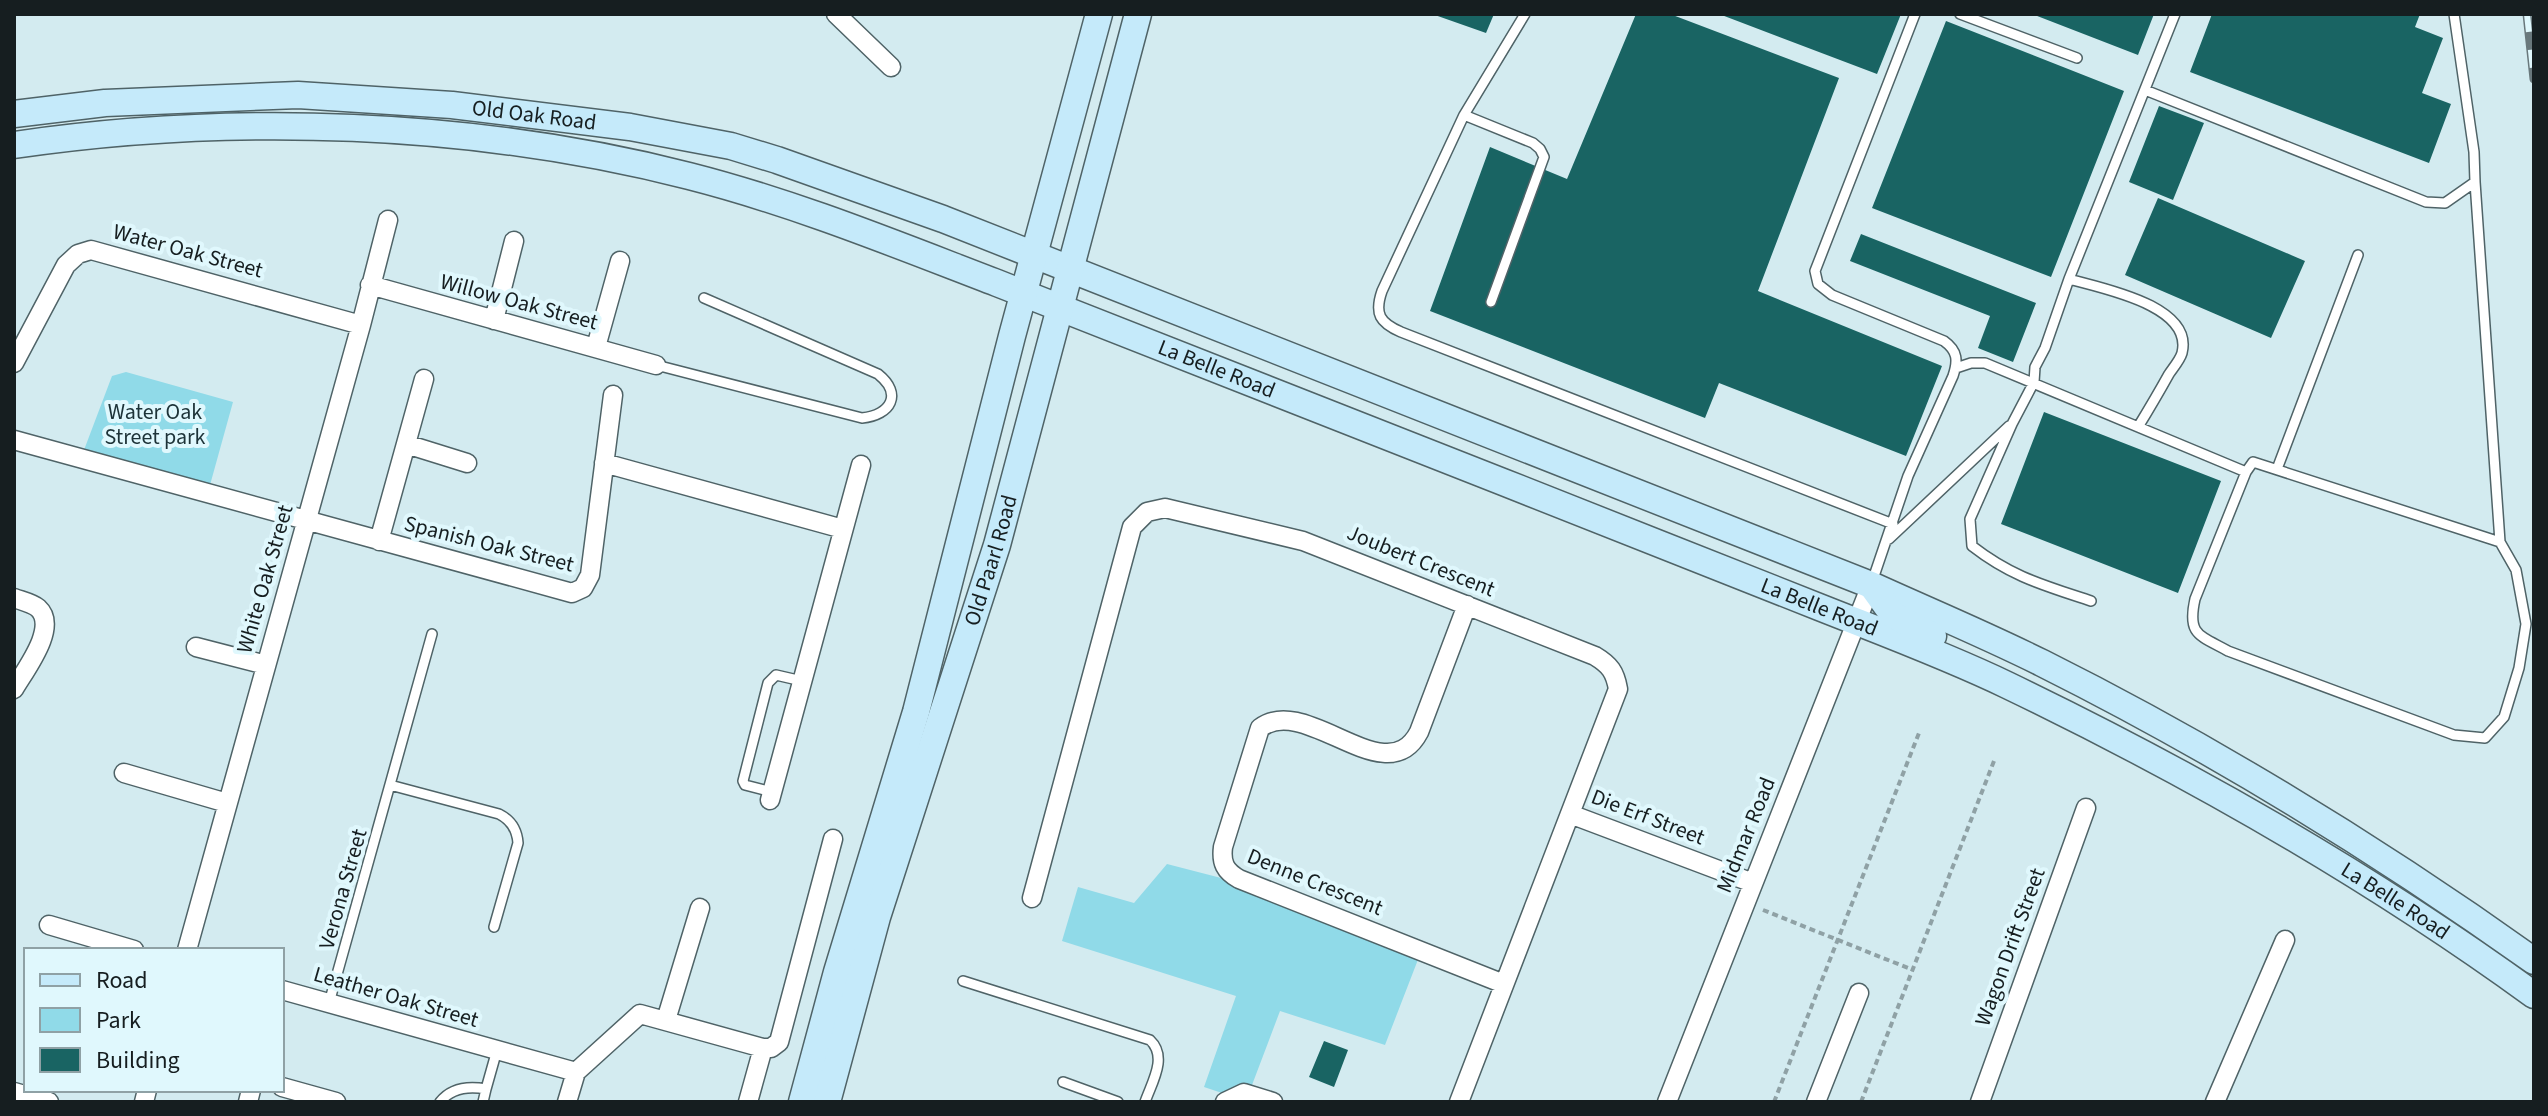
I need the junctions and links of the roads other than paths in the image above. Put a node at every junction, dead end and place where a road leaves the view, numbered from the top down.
1 (836, 14) edge
2 (1099, 14) edge
3 (1138, 14) edge
4 (1525, 14) edge
5 (1915, 14) edge
6 (1960, 14) edge
7 (2175, 14) edge
8 (2454, 14) edge
9 (2077, 58) dead end
10 (891, 67) dead end
11 (2145, 90) junction
12 (14, 114) edge
13 (1464, 115) junction
14 (14, 145) edge
15 (2475, 182) junction
16 (388, 220) dead end
17 (514, 241) dead end
18 (1034, 254) junction
19 (2358, 255) dead end
20 (620, 261) dead end
21 (1070, 269) junction
22 (2069, 279) junction
23 (370, 285) junction
24 (1023, 293) junction
25 (704, 298) dead end
26 (1491, 302) dead end
27 (1060, 307) junction
28 (494, 320) junction
29 (361, 325) junction
30 (596, 347) junction
31 (14, 363) edge
32 (656, 365) joint
33 (1956, 368) junction
34 (424, 379) dead end
35 (2034, 382) junction
36 (613, 395) dead end
37 (2012, 424) junction
38 (2138, 427) junction
39 (14, 440) edge
40 (406, 444) junction
41 (467, 463) dead end
42 (604, 463) junction
43 (861, 465) dead end
44 (2277, 469) junction
45 (2246, 472) junction
46 (306, 521) junction
47 (1712, 523) junction
48 (1893, 524) junction
49 (843, 529) junction
50 (379, 541) junction
51 (1887, 541) junction
52 (2500, 542) junction
53 (1871, 585) junction
54 (14, 598) edge
55 (2091, 601) dead end
56 (1467, 605) junction
57 (1856, 621) junction
58 (432, 634) dead end
59 (196, 647) dead end
60 (266, 665) junction
61 (802, 681) junction
62 (2005, 683) junction
63 (14, 689) edge
64 (124, 773) dead end
65 (390, 785) junction
66 (771, 796) joint
67 (227, 803) junction
68 (2086, 808) dead end
69 (1570, 814) junction
70 (833, 839) dead end
71 (1753, 883) junction
72 (1032, 898) dead end
73 (700, 908) dead end
74 (49, 925) dead end
75 (494, 927) dead end
76 (2285, 940) dead end
77 (127, 948) edge
78 (188, 948) edge
79 (2534, 961) edge
80 (963, 981) dead end
81 (1504, 984) junction
82 (284, 991) edge
83 (1859, 993) dead end
84 (2534, 995) edge
85 (329, 1003) junction
86 (666, 1020) junction
87 (763, 1048) junction
88 (497, 1050) junction
89 (576, 1072) junction
90 (1063, 1082) dead end
91 (284, 1088) edge
92 (486, 1089) junction
93 (14, 1092) edge
94 (1228, 1100) edge
95 (49, 1102) edge
96 (336, 1102) edge
97 (440, 1102) edge
98 (483, 1102) edge
99 (567, 1102) edge
100 (748, 1102) edge
101 (802, 1102) edge
102 (827, 1102) edge
103 (1118, 1102) edge
104 (1145, 1102) edge
105 (1273, 1102) edge
106 (1459, 1102) edge
107 (1667, 1102) edge
108 (1816, 1102) edge
109 (1980, 1102) edge
110 (2215, 1102) edge

1 - 10 street
2 - 18 main road, Old Paarl Road
3 - 21 main road, Old Paarl Road
4 - 13 lane
5 - 33 lane
6 - 9 lane
7 - 11 lane
8 - 15 lane
11 - 15 lane
11 - 22 lane
12 - 18 main road, Old Oak Road
13 - 26 lane
13 - 48 lane
14 - 24 main road, Old Oak Road
15 - 52 lane
16 - 23 street, White Oak Street
17 - 28 street
18 - 21 main road, Old Oak Road
18 - 24 main road, Old Paarl Road
19 - 44 lane
20 - 30 street
21 - 27 main road, Old Paarl Road
21 - 47 main road, La Belle Road
22 - 35 lane
22 - 38 lane
23 - 28 street, Willow Oak Street
23 - 29 street, White Oak Street
24 - 27 main road, Old Oak Road
24 - 101 main road, Old Paarl Road
25 - 32 lane
27 - 57 main road, La Belle Road
27 - 102 main road, Old Paarl Road
28 - 30 street, Willow Oak Street
29 - 31 street, Water Oak Street
29 - 46 street, White Oak Street
30 - 32 street, Willow Oak Street
33 - 35 lane
33 - 48 lane
34 - 40 street
35 - 37 lane
35 - 38 lane
36 - 42 street, Spanish Oak Street
37 - 51 lane
37 - 55 lane
38 - 45 lane
39 - 46 street
40 - 41 street
40 - 50 street
42 - 49 street
42 - 50 street, Spanish Oak Street
43 - 49 street
44 - 45 lane
44 - 52 lane
45 - 52 lane
46 - 50 street, Spanish Oak Street
46 - 60 street, White Oak Street
47 - 53 main road, La Belle Road
47 - 57 main road
48 - 51 lane
49 - 61 street
51 - 53 lane
53 - 57 street, Midmar Road
53 - 62 main road
53 - 79 main road, La Belle Road
54 - 63 street
56 - 69 street, Joubert Crescent
56 - 72 street, Joubert Crescent
56 - 81 street, Denne Crescent
57 - 62 main road, La Belle Road
57 - 71 street, Midmar Road
58 - 65 lane, Verona Street
59 - 60 street
60 - 67 street, White Oak Street
61 - 66 street
61 - 66 lane
62 - 84 main road, La Belle Road
64 - 67 street
65 - 75 lane
65 - 85 lane, Verona Street
67 - 78 street, White Oak Street
68 - 109 street, Wagon Drift Street
69 - 71 street, Die Erf Street
69 - 81 street, Joubert Crescent
70 - 87 street
71 - 107 street, Midmar Road
73 - 86 street
74 - 77 street
76 - 110 street
80 - 104 lane
81 - 106 street, Joubert Crescent
82 - 85 street, Leather Oak Street
83 - 108 street
85 - 88 street, Leather Oak Street
86 - 87 street
86 - 89 street
87 - 100 street
88 - 89 street, Leather Oak Street
88 - 92 lane
89 - 99 street
90 - 103 lane
91 - 96 street
92 - 97 lane
92 - 98 lane
93 - 95 street
94 - 105 street

